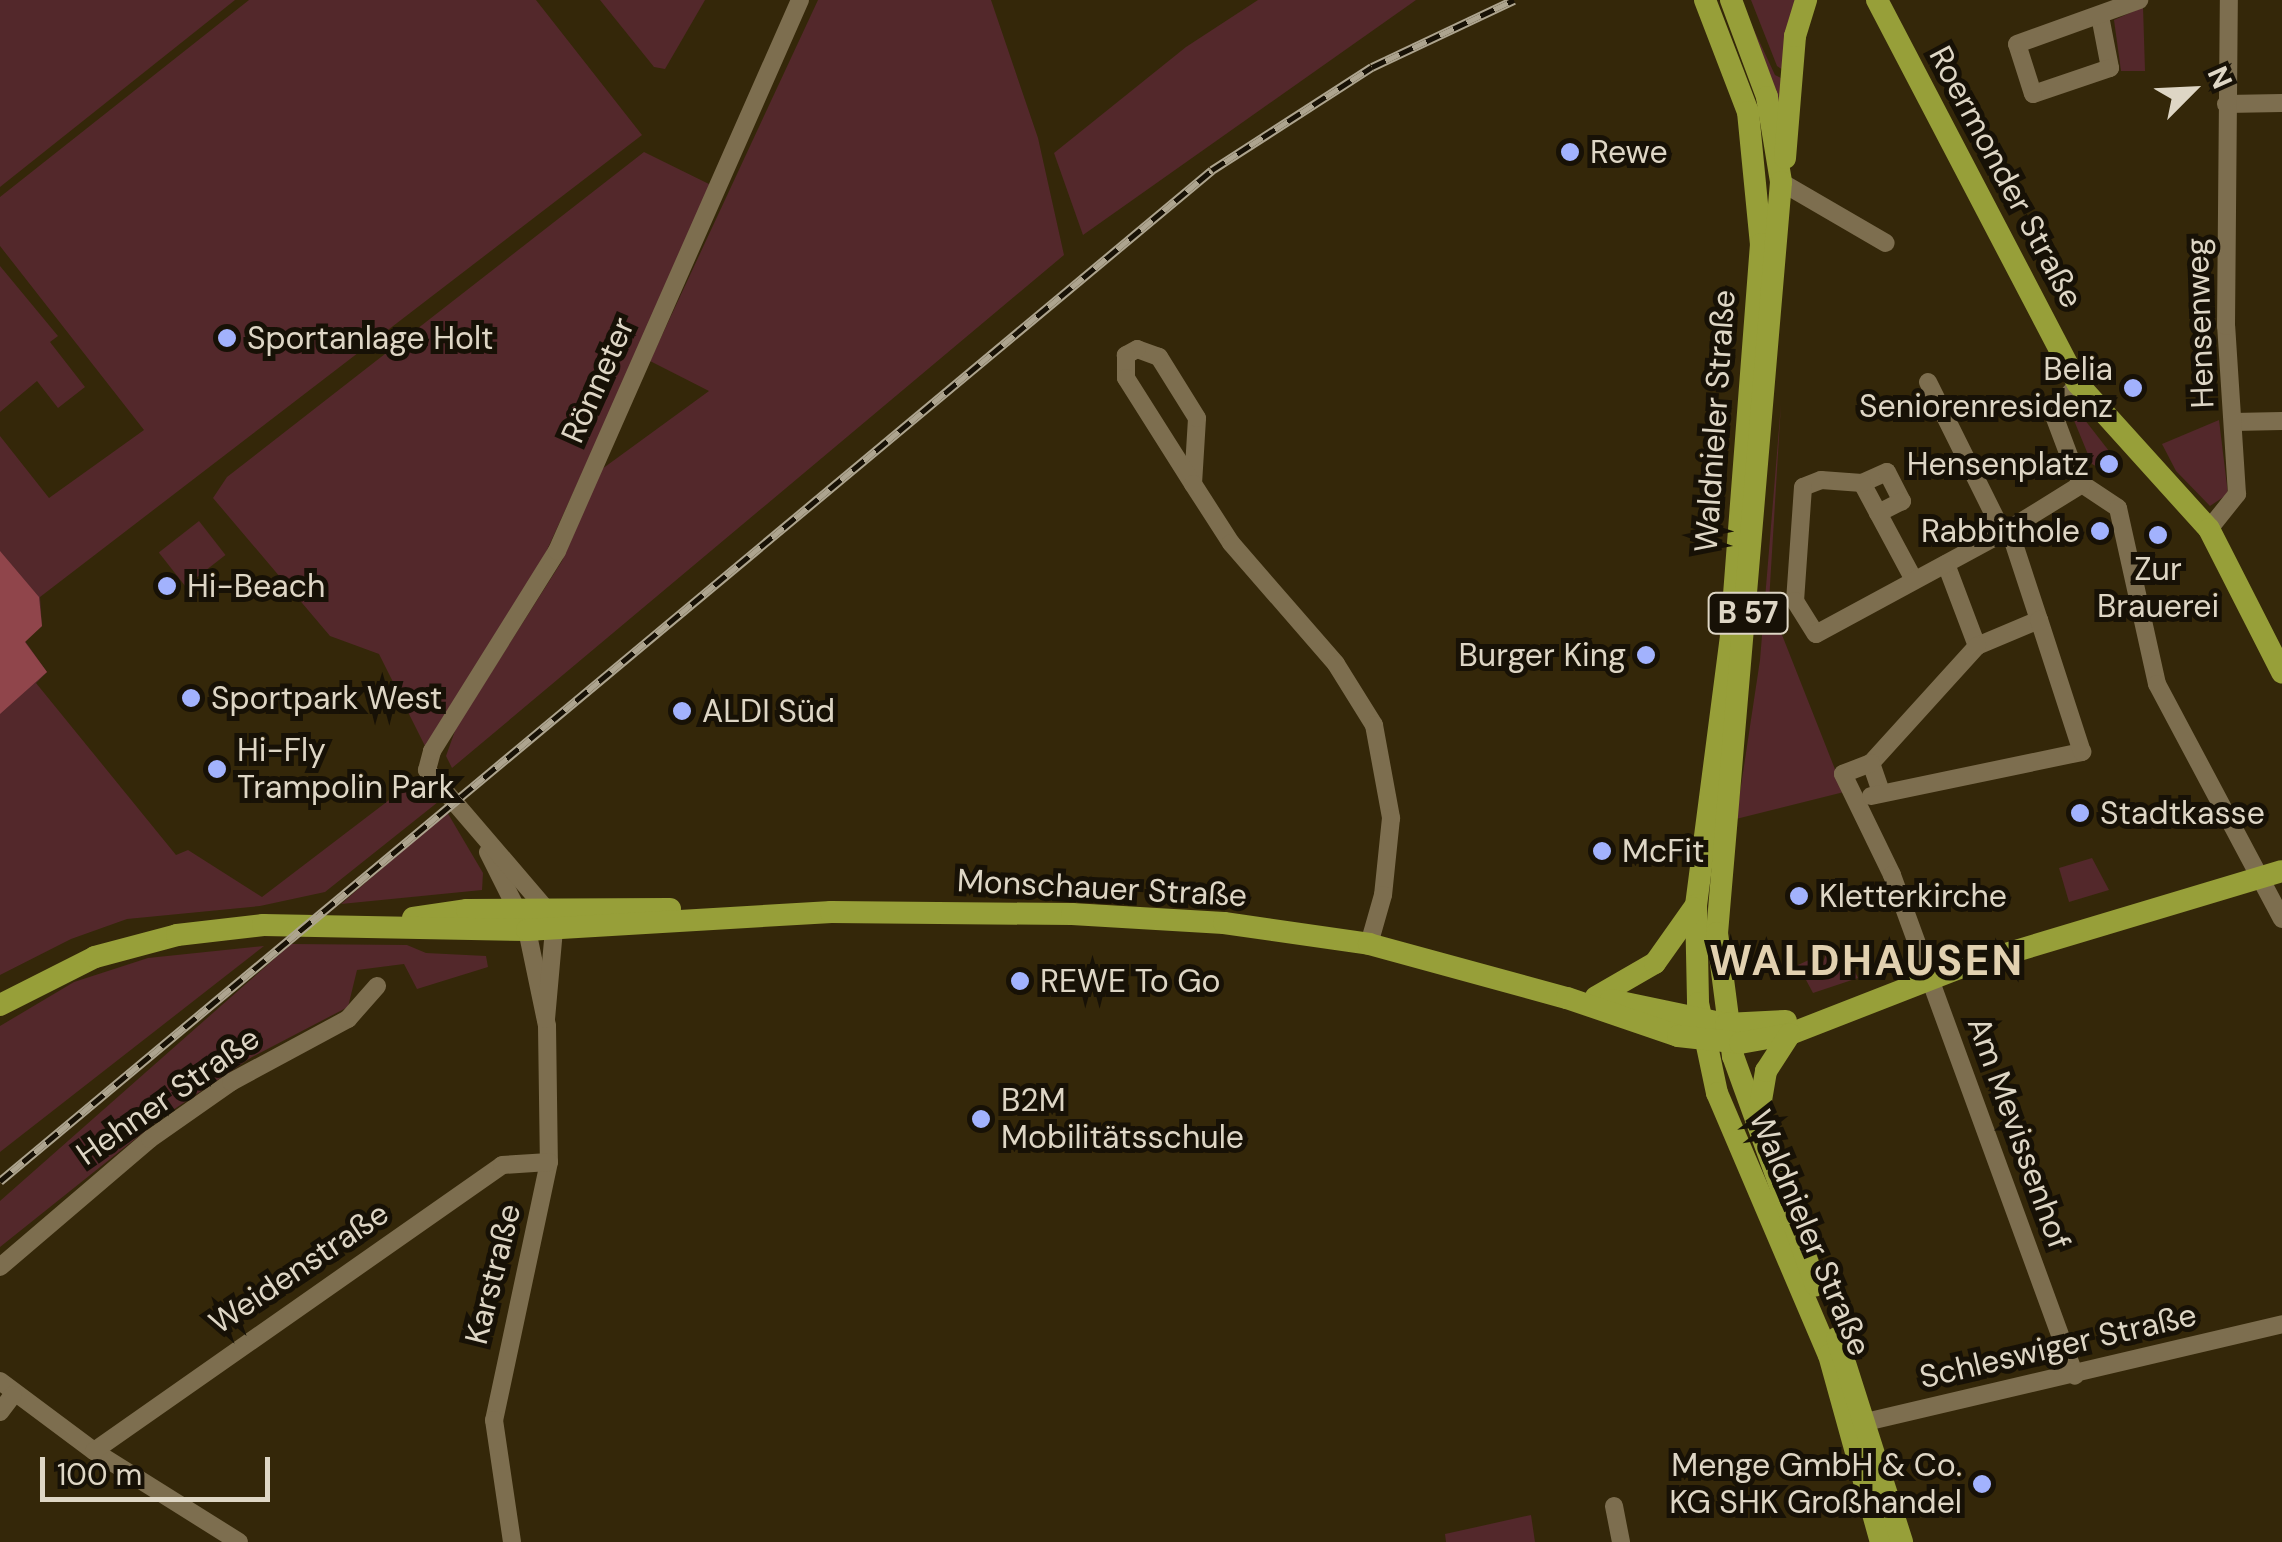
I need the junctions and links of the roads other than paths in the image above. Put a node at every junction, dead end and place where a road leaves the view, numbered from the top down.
1 (800, 0) edge
2 (1705, 0) edge
3 (1731, 0) edge
4 (1806, 0) edge
5 (1877, 0) edge
6 (2139, 0) edge
7 (2229, 0) edge
8 (2100, 16) junction
9 (2226, 104) junction
10 (2282, 104) edge
11 (1781, 182) junction
12 (1886, 243) dead end
13 (1928, 382) dead end
14 (2078, 384) junction
15 (2282, 421) edge
16 (2232, 422) junction
17 (1193, 484) junction
18 (1862, 484) junction
19 (2082, 484) junction
20 (1878, 513) junction
21 (2209, 529) junction
22 (2006, 531) junction
23 (1946, 564) junction
24 (1914, 580) junction
25 (2040, 620) junction
26 (1977, 646) junction
27 (2282, 672) edge
28 (1871, 763) junction
29 (1881, 792) junction
30 (1855, 802) junction
31 (478, 833) junction
32 (2282, 871) edge
33 (2258, 876) junction
34 (1696, 906) junction
35 (550, 919) junction
36 (2282, 919) edge
37 (523, 920) junction
38 (1369, 944) junction
39 (1930, 978) junction
40 (378, 986) dead end
41 (1596, 997) junction
42 (1568, 998) junction
43 (0, 1005) edge
44 (1838, 1012) junction
45 (546, 1019) junction
46 (1702, 1030) junction
47 (1728, 1034) junction
48 (1790, 1034) junction
49 (1758, 1125) junction
50 (548, 1162) junction
51 (0, 1267) edge
52 (2282, 1324) edge
53 (2075, 1376) junction
54 (6, 1388) edge
55 (0, 1412) edge
56 (1858, 1424) junction
57 (94, 1451) junction
58 (1614, 1506) dead end
59 (239, 1542) edge
60 (512, 1542) edge
61 (1621, 1542) edge
62 (1881, 1542) edge
63 (1902, 1542) edge

1 - 31 street, Rönneter
2 - 34 main road, Waldnieler Straße / B 57
3 - 11 main road, Waldnieler Straße
4 - 11 main road
5 - 14 main road, Roermonder Straße
6 - 8 street
7 - 9 street, Hensenweg
8 - 8 street
9 - 10 street
9 - 16 street, Hensenweg
11 - 12 street
11 - 47 main road, Waldnieler Straße / B 57
13 - 22 street
14 - 19 street
14 - 21 main road, Roermonder Straße
15 - 16 street
16 - 21 street, Hensenweg
17 - 17 street
17 - 38 street
18 - 20 street
18 - 20 street
18 - 24 street
19 - 22 street
19 - 33 street
20 - 24 street
21 - 27 main road, Roermonder Straße
22 - 23 street
22 - 25 street
23 - 24 street
23 - 26 street
25 - 26 street
25 - 29 street
26 - 28 street
28 - 29 street
28 - 30 street
29 - 30 street
30 - 39 street, Am Mevissenhof
31 - 35 street
31 - 37 street, Karstraße
32 - 33 main road
33 - 36 street
33 - 39 main road
34 - 41 main road
34 - 46 main road, Waldnieler Straße / B 57
35 - 37 main road, Monschauer Straße
35 - 38 main road, Monschauer Straße
35 - 45 street, Karstraße
37 - 43 main road, Monschauer Straße
37 - 45 street, Karstraße
38 - 42 main road, Monschauer Straße
39 - 44 main road
39 - 53 street, Am Mevissenhof
40 - 51 street, Hehner Straße
41 - 42 main road, Monschauer Straße
41 - 46 main road, Monschauer Straße
42 - 46 main road, Monschauer Straße
44 - 47 main road
44 - 48 main road
45 - 50 street, Karstraße
46 - 47 main road, Monschauer Straße
46 - 56 main road, Waldnieler Straße / B 57
47 - 48 main road
47 - 49 main road, Waldnieler Straße / B 57
48 - 49 main road
49 - 56 main road, Waldnieler Straße / B 57
50 - 57 street, Weidenstraße
50 - 60 street, Karstraße
52 - 53 street, Schleswiger Straße
53 - 56 street, Schleswiger Straße
54 - 55 street
54 - 57 street
56 - 62 main road, Waldnieler Straße / B 57
56 - 63 main road, Waldnieler Straße / B 57
57 - 59 street
58 - 61 street

